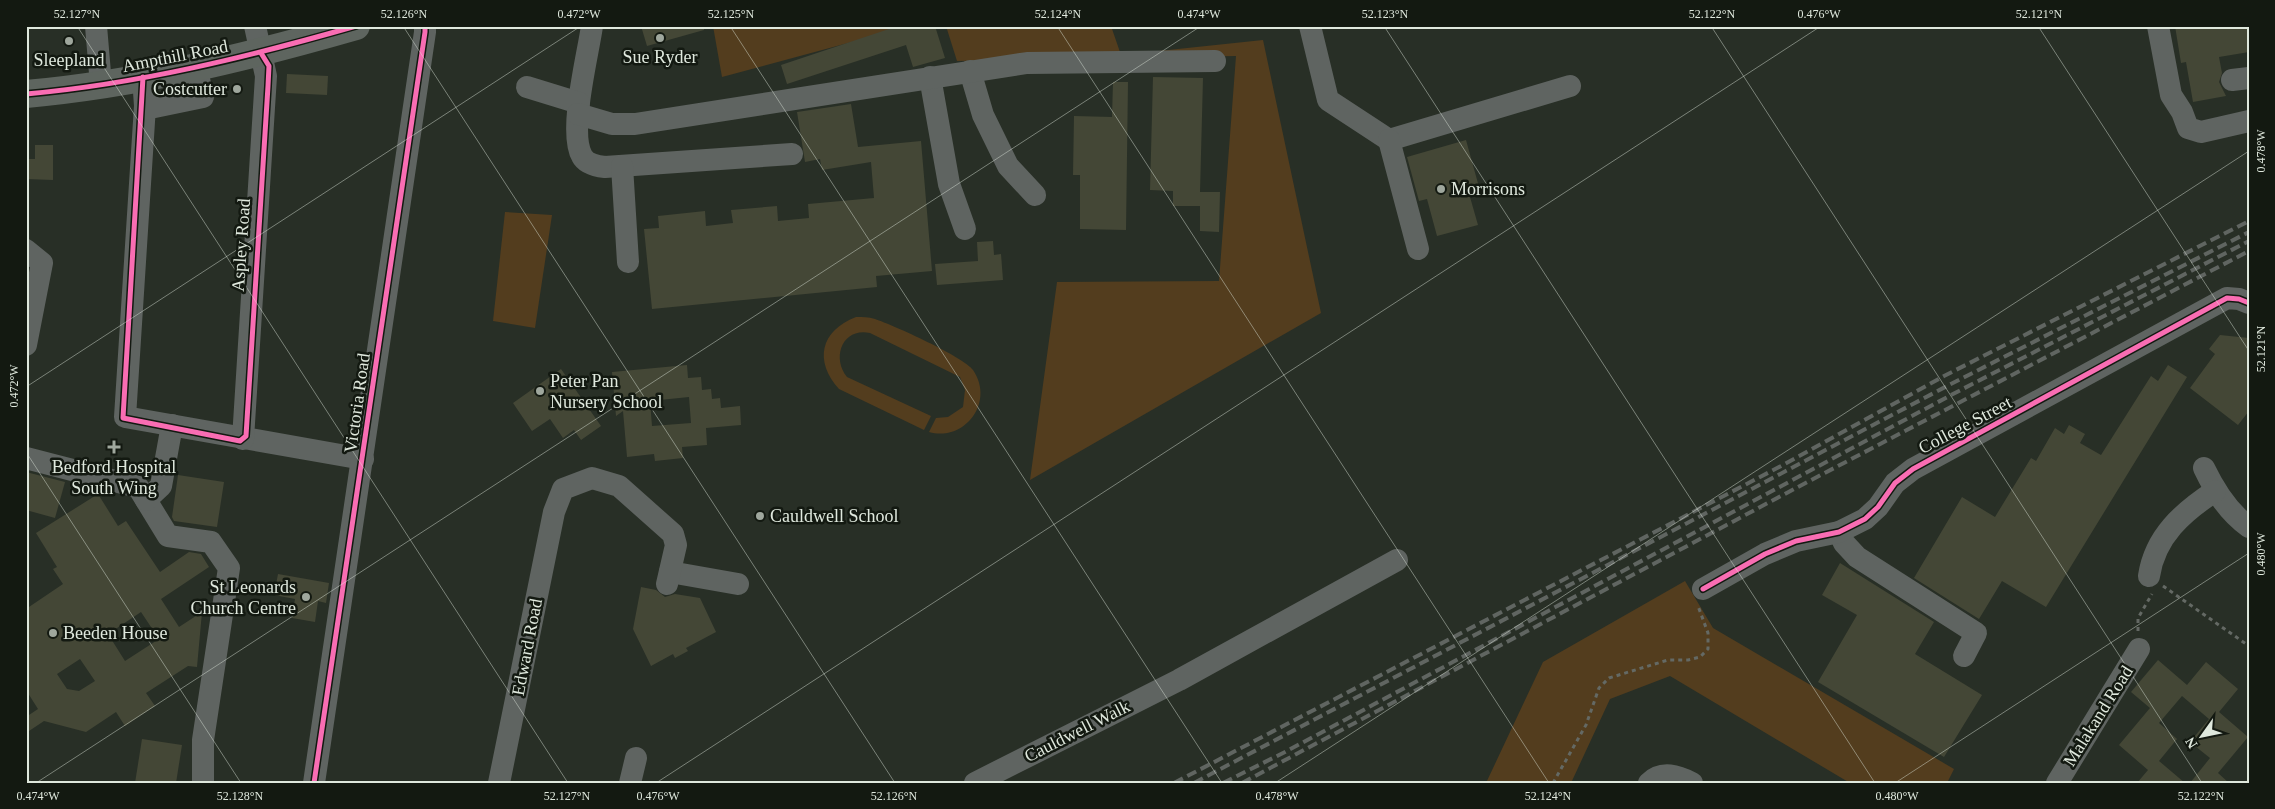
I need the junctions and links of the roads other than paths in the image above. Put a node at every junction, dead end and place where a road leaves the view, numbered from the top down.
1 (96, 26) edge
2 (255, 26) edge
3 (356, 26) edge
4 (424, 26) edge
5 (592, 26) edge
6 (1310, 26) edge
7 (2158, 26) edge
8 (261, 53) junction
9 (1215, 61) dead end
10 (196, 66) junction
11 (963, 72) junction
12 (143, 77) junction
13 (930, 77) junction
14 (100, 85) junction
15 (1570, 86) dead end
16 (527, 87) dead end
17 (26, 94) edge
18 (579, 108) junction
19 (145, 109) junction
20 (2249, 121) edge
21 (1389, 140) junction
22 (792, 154) dead end
23 (614, 166) junction
24 (1035, 194) dead end
25 (965, 229) dead end
26 (1418, 248) dead end
27 (26, 250) edge
28 (628, 262) dead end
29 (2249, 304) edge
30 (26, 345) edge
31 (172, 425) junction
32 (243, 439) junction
33 (26, 458) edge
34 (363, 459) junction
35 (2204, 468) dead end
36 (2207, 497) junction
37 (146, 500) junction
38 (2249, 527) edge
39 (1839, 532) junction
40 (1396, 560) dead end
41 (2149, 576) road end
42 (738, 584) dead end
43 (1703, 589) road end
44 (2139, 649) road end
45 (1964, 656) dead end
46 (636, 758) dead end
47 (203, 783) edge
48 (314, 783) edge
49 (499, 783) edge
50 (630, 783) edge
51 (974, 783) edge
52 (1650, 783) edge
53 (1692, 783) edge
54 (2057, 783) edge

1 - 14 street
2 - 8 street, Aspley Road
3 - 8 main road, Ampthill Road
4 - 34 street, Victoria Road
5 - 18 street
6 - 21 street
7 - 20 street
8 - 10 main road, Ampthill Road
8 - 32 street, Aspley Road
9 - 11 street
10 - 12 main road, Ampthill Road
10 - 19 street
11 - 13 street
11 - 24 street
12 - 14 main road, Ampthill Road
12 - 19 street
13 - 18 street
13 - 25 street
14 - 17 main road, Ampthill Road
15 - 21 street
16 - 18 street
18 - 23 street
19 - 31 street
21 - 26 street
22 - 23 street
23 - 28 street
27 - 30 street
29 - 39 street, College Street
31 - 32 street
31 - 37 street
32 - 34 street
33 - 37 street
34 - 48 street, Victoria Road
35 - 36 street
36 - 38 street
36 - 41 street
37 - 47 street
39 - 43 street, College Street
39 - 45 street
40 - 51 street, Cauldwell Walk
42 - 49 street, Edward Road
44 - 54 street, Malakand Road
46 - 50 street
52 - 53 street

